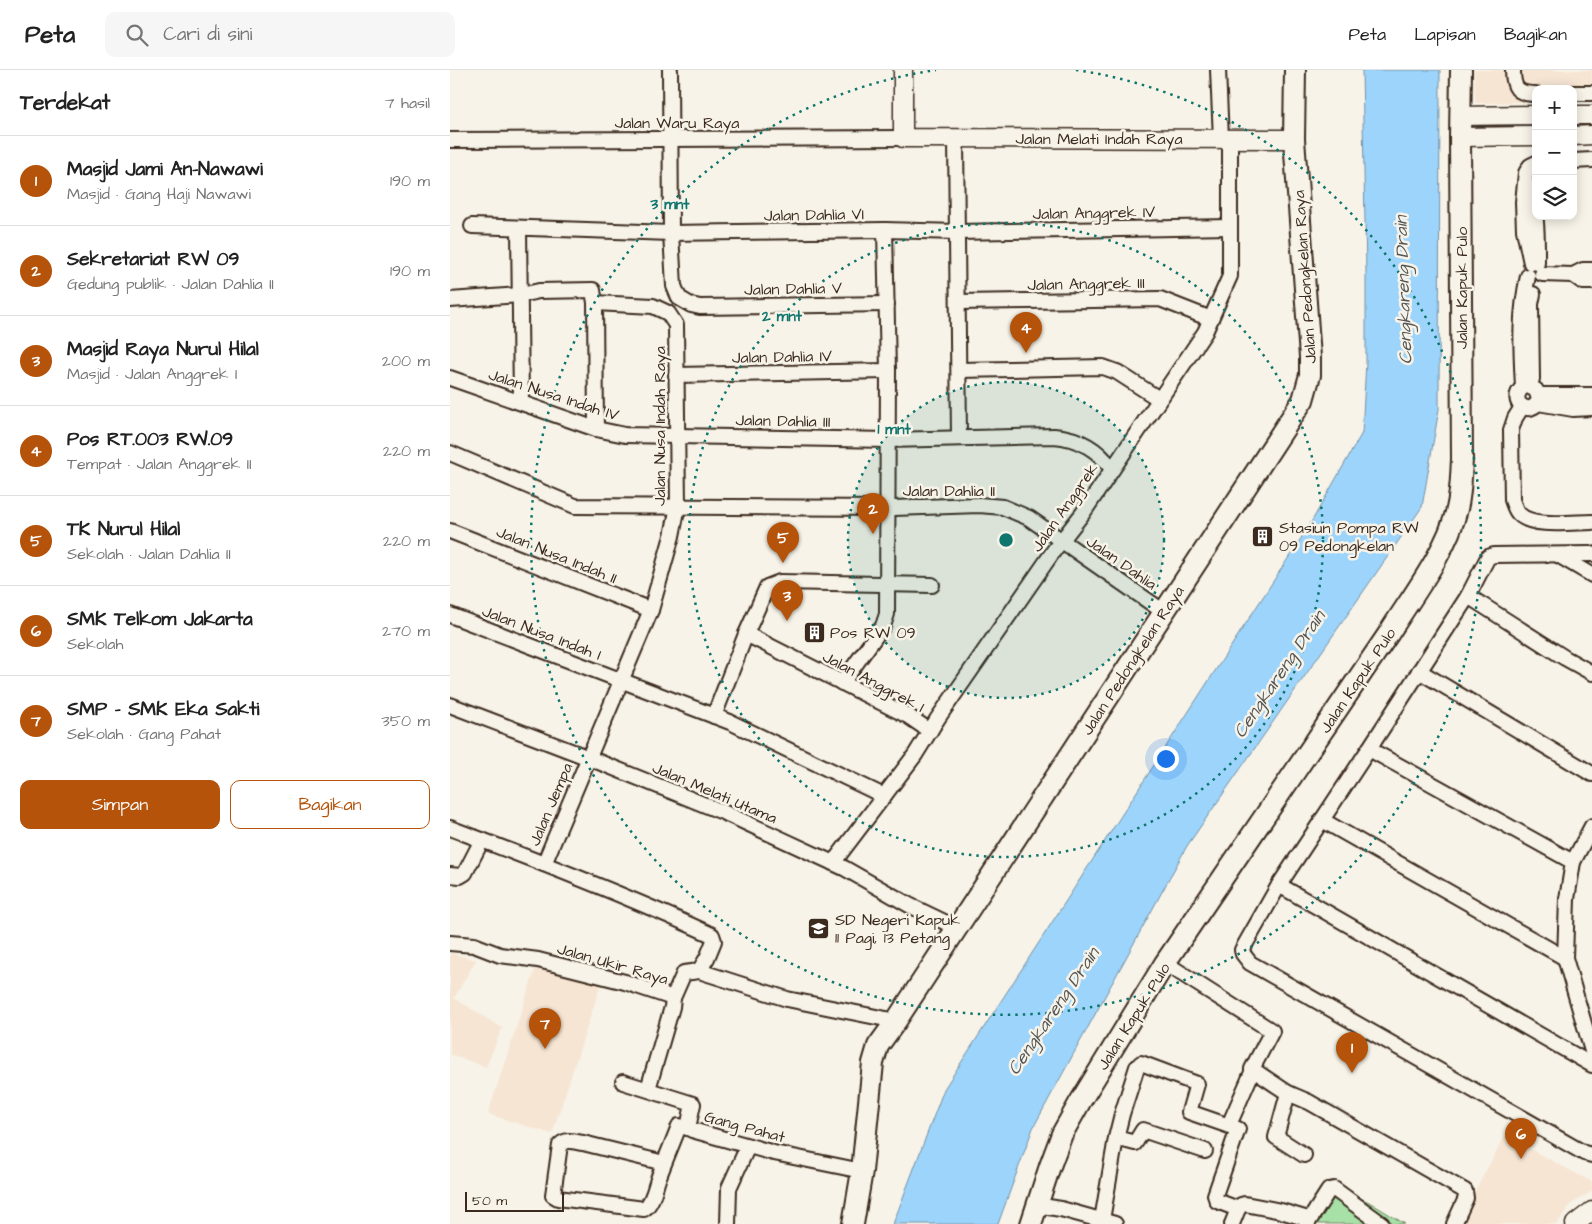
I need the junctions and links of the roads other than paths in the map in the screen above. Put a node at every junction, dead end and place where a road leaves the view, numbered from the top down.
1 (670, 70) edge
2 (903, 70) edge
3 (1218, 70) edge
4 (1295, 70) edge
5 (1461, 70) edge
6 (1513, 70) edge
7 (1577, 93) edge
8 (1592, 93) edge
9 (1532, 94) edge
10 (1532, 115) edge
11 (1577, 115) edge
12 (1592, 115) edge
13 (1460, 116) junction
14 (1592, 135) edge
15 (1532, 136) edge
16 (1577, 136) edge
17 (1460, 137) junction
18 (903, 138) junction
19 (956, 138) junction
20 (1225, 138) junction
21 (1294, 138) junction
22 (450, 140) edge
23 (670, 140) junction
24 (1592, 160) edge
25 (1577, 161) edge
26 (1532, 165) edge
27 (472, 226) dead end
28 (1230, 227) junction
29 (519, 228) junction
30 (885, 230) junction
31 (958, 232) junction
32 (671, 233) junction
33 (1592, 270) edge
34 (1535, 271) junction
35 (1573, 275) junction
36 (1592, 282) edge
37 (521, 295) junction
38 (450, 300) edge
39 (595, 302) junction
40 (958, 302) junction
41 (887, 304) junction
42 (1211, 319) junction
43 (959, 370) junction
44 (888, 371) junction
45 (676, 375) junction
46 (450, 378) edge
47 (1533, 393) junction
48 (1592, 396) edge
49 (1159, 399) junction
50 (521, 402) junction
51 (1522, 407) junction
52 (1592, 408) edge
53 (596, 429) junction
54 (678, 436) junction
55 (959, 437) junction
56 (888, 440) junction
57 (450, 453) edge
58 (1112, 469) junction
59 (678, 506) junction
60 (888, 508) junction
61 (1592, 522) edge
62 (450, 530) edge
63 (1061, 541) junction
64 (1557, 554) junction
65 (1592, 554) edge
66 (1592, 575) edge
67 (888, 584) junction
68 (932, 585) dead end
69 (1468, 596) junction
70 (651, 610) junction
71 (1164, 612) junction
72 (450, 615) edge
73 (746, 634) junction
74 (1419, 671) junction
75 (1592, 673) edge
76 (622, 681) junction
77 (842, 683) junction
78 (450, 705) edge
79 (714, 716) junction
80 (930, 731) junction
81 (1369, 749) junction
82 (589, 758) junction
83 (1592, 774) edge
84 (884, 796) junction
85 (1322, 820) junction
86 (450, 828) edge
87 (1591, 828) edge
88 (482, 840) junction
89 (1573, 862) junction
90 (833, 863) junction
91 (544, 864) junction
92 (450, 875) edge
93 (1279, 885) junction
94 (958, 928) junction
95 (450, 942) edge
96 (1566, 958) junction
97 (1165, 963) junction
98 (699, 971) junction
99 (673, 998) junction
100 (896, 1022) junction
101 (1592, 1051) edge
102 (1592, 1065) edge
103 (1253, 1070) junction
104 (623, 1082) dead end
105 (648, 1089) junction
106 (1288, 1093) junction
107 (1229, 1125) junction
108 (688, 1128) junction
109 (1116, 1138) junction
110 (748, 1146) junction
111 (1204, 1151) dead end
112 (1592, 1154) edge
113 (1304, 1155) dead end
114 (664, 1163) junction
115 (862, 1171) junction
116 (1036, 1205) junction
117 (1238, 1209) junction
118 (1592, 1210) edge
119 (1108, 1222) edge
120 (1308, 1222) edge
121 (728, 1224) edge
122 (852, 1224) edge
123 (1030, 1224) edge
124 (1232, 1224) edge
125 (1382, 1224) edge
126 (1454, 1224) edge
127 (1575, 1224) edge

1 - 23 street
2 - 18 street
3 - 20 street, Jalan Anggrek
4 - 21 main road, Jalan Pedongkelan Raya
5 - 13 main road, Jalan Kapuk Pulo
6 - 9 street
7 - 8 street
10 - 13 street
11 - 12 street
13 - 17 main road, Jalan Kapuk Pulo
14 - 16 street
15 - 17 street
17 - 97 main road, Jalan Kapuk Pulo
18 - 19 street, Jalan Melati Indah Raya
18 - 23 street, Jalan Waru Raya
19 - 20 street, Jalan Melati Indah Raya
19 - 31 street
20 - 21 street, Jalan Melati Indah Raya
20 - 28 street, Jalan Anggrek
21 - 71 main road, Jalan Pedongkelan Raya
22 - 23 street, Jalan Waru Raya
23 - 32 street
24 - 25 street
26 - 34 street
27 - 29 street, Jalan Dahlia VI
28 - 31 street, Jalan Anggrek IV
28 - 42 street, Jalan Anggrek
29 - 32 street, Jalan Dahlia VI
29 - 37 street
30 - 31 street, Jalan Dahlia VI
30 - 32 street, Jalan Dahlia VI
30 - 41 street
31 - 40 street
32 - 41 street, Jalan Dahlia V
33 - 35 street
34 - 35 street
34 - 47 street
35 - 36 street
37 - 38 street
37 - 39 street
37 - 50 street
39 - 45 street, Jalan Nusa Indah Raya
39 - 53 street
40 - 42 street, Jalan Anggrek III
40 - 43 street
41 - 44 street
42 - 49 street, Jalan Anggrek
43 - 49 street
43 - 55 street
44 - 45 street, Jalan Dahlia IV
44 - 56 street
45 - 54 street, Jalan Nusa Indah Raya
46 - 50 street, Jalan Nusa Indah IV
47 - 48 street
47 - 51 street
47 - 51 street
47 - 52 street
49 - 58 street, Jalan Anggrek
50 - 53 street, Jalan Nusa Indah IV
51 - 61 street
53 - 54 street, Jalan Nusa Indah IV
54 - 56 street, Jalan Dahlia III
54 - 59 street, Jalan Nusa Indah Raya
55 - 56 street
55 - 58 street
56 - 60 street
57 - 59 street, Jalan Dahlia II
58 - 63 street, Jalan Anggrek
59 - 60 street, Jalan Dahlia II
59 - 70 street, Jalan Nusa Indah Raya
60 - 63 street, Jalan Dahlia II
60 - 67 street
62 - 70 street, Jalan Nusa Indah II
63 - 71 street, Jalan Dahlia
63 - 80 street, Jalan Anggrek
64 - 65 street
64 - 66 street
64 - 69 street
67 - 68 street
67 - 73 street
67 - 77 street
69 - 74 street
69 - 75 street
70 - 76 street, Jalan Nusa Indah Raya
71 - 94 main road, Jalan Pedongkelan Raya
72 - 76 street, Jalan Nusa Indah I
73 - 77 street, Jalan Anggrek I
73 - 79 street
74 - 81 street
74 - 83 street
76 - 79 street
76 - 82 street, Jalan Nusa Indah Raya
77 - 80 street, Jalan Anggrek I
78 - 82 street, Jalan Melati Utama
79 - 84 street
80 - 84 street, Jalan Anggrek
81 - 85 street
81 - 89 street
82 - 90 street, Jalan Melati Utama
82 - 91 street, Jalan Jempa
84 - 90 street, Jalan Anggrek
85 - 93 street
85 - 96 street
86 - 88 street
87 - 89 street
88 - 91 street
88 - 92 street
89 - 96 street
90 - 94 street, Jalan Melati Utama
91 - 98 street
93 - 102 street
93 - 112 street
94 - 100 main road, Jalan Pedongkelan Raya
95 - 99 street, Jalan Ukir Raya
96 - 101 street
97 - 103 street
97 - 116 main road, Jalan Kapuk Pulo
98 - 99 street, Jalan Ukir Raya
98 - 100 street
99 - 105 street
100 - 115 main road, Jalan Pedongkelan Raya
103 - 106 street
103 - 107 street
104 - 105 street, Gang Pahat
105 - 108 street, Gang Pahat
106 - 113 street
106 - 126 street
107 - 109 street
107 - 117 street
108 - 110 street, Gang Pahat
108 - 114 street
109 - 111 street
109 - 119 street
110 - 115 street, Gang Pahat
110 - 121 street
114 - 114 street
115 - 122 main road, Jalan Pedongkelan Raya
116 - 119 street
116 - 123 main road, Jalan Kapuk Pulo
117 - 120 street
117 - 124 street
118 - 127 street
120 - 125 street

